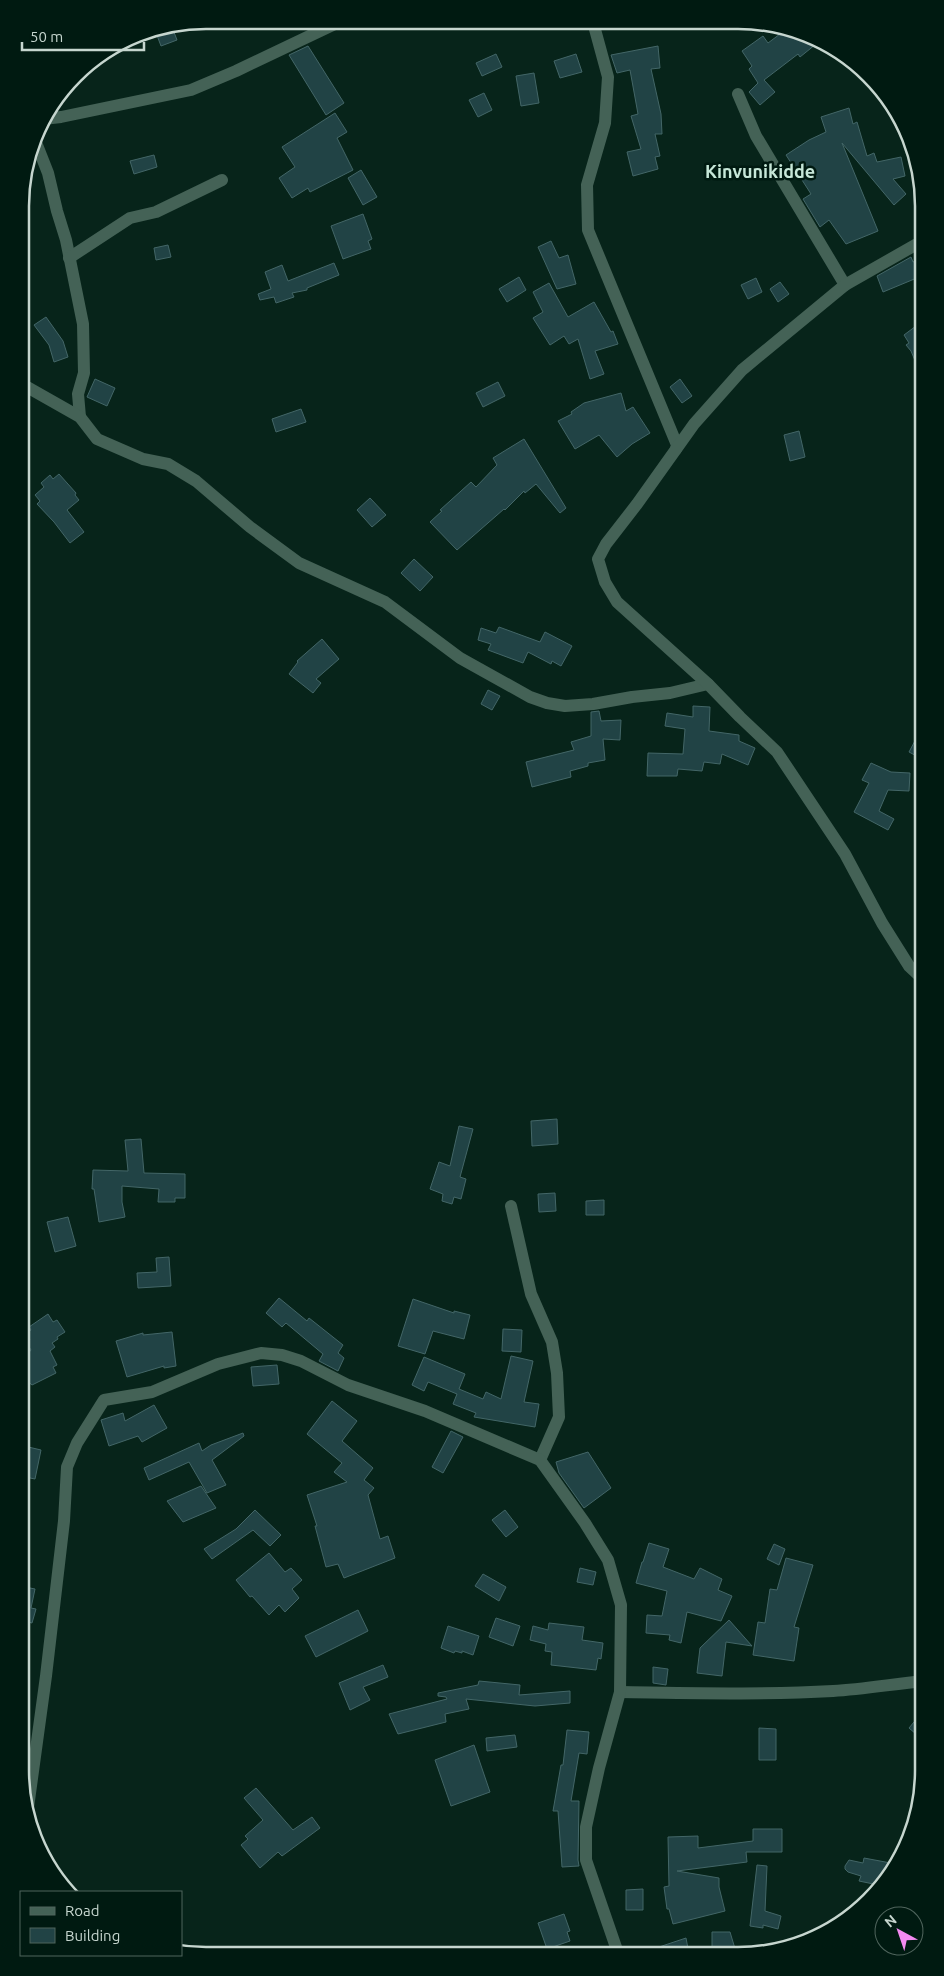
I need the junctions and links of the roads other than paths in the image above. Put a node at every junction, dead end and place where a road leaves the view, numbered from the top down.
1 (324, 29) edge
2 (595, 29) edge
3 (738, 94) dead end
4 (52, 118) edge
5 (38, 148) edge
6 (222, 180) dead end
7 (915, 245) edge
8 (70, 258) junction
9 (845, 285) junction
10 (29, 387) edge
11 (80, 417) junction
12 (676, 449) junction
13 (708, 684) junction
14 (915, 972) edge
15 (511, 1206) dead end
16 (540, 1460) junction
17 (915, 1682) edge
18 (620, 1692) junction
19 (30, 1796) edge
20 (616, 1947) edge

1 - 4 street
2 - 12 street
3 - 9 street
5 - 8 street
6 - 8 street
7 - 9 street
8 - 11 street
9 - 12 street
10 - 11 street
11 - 13 street
12 - 13 street
13 - 14 street
15 - 16 street
16 - 18 street
16 - 19 street
17 - 18 street
18 - 20 street

